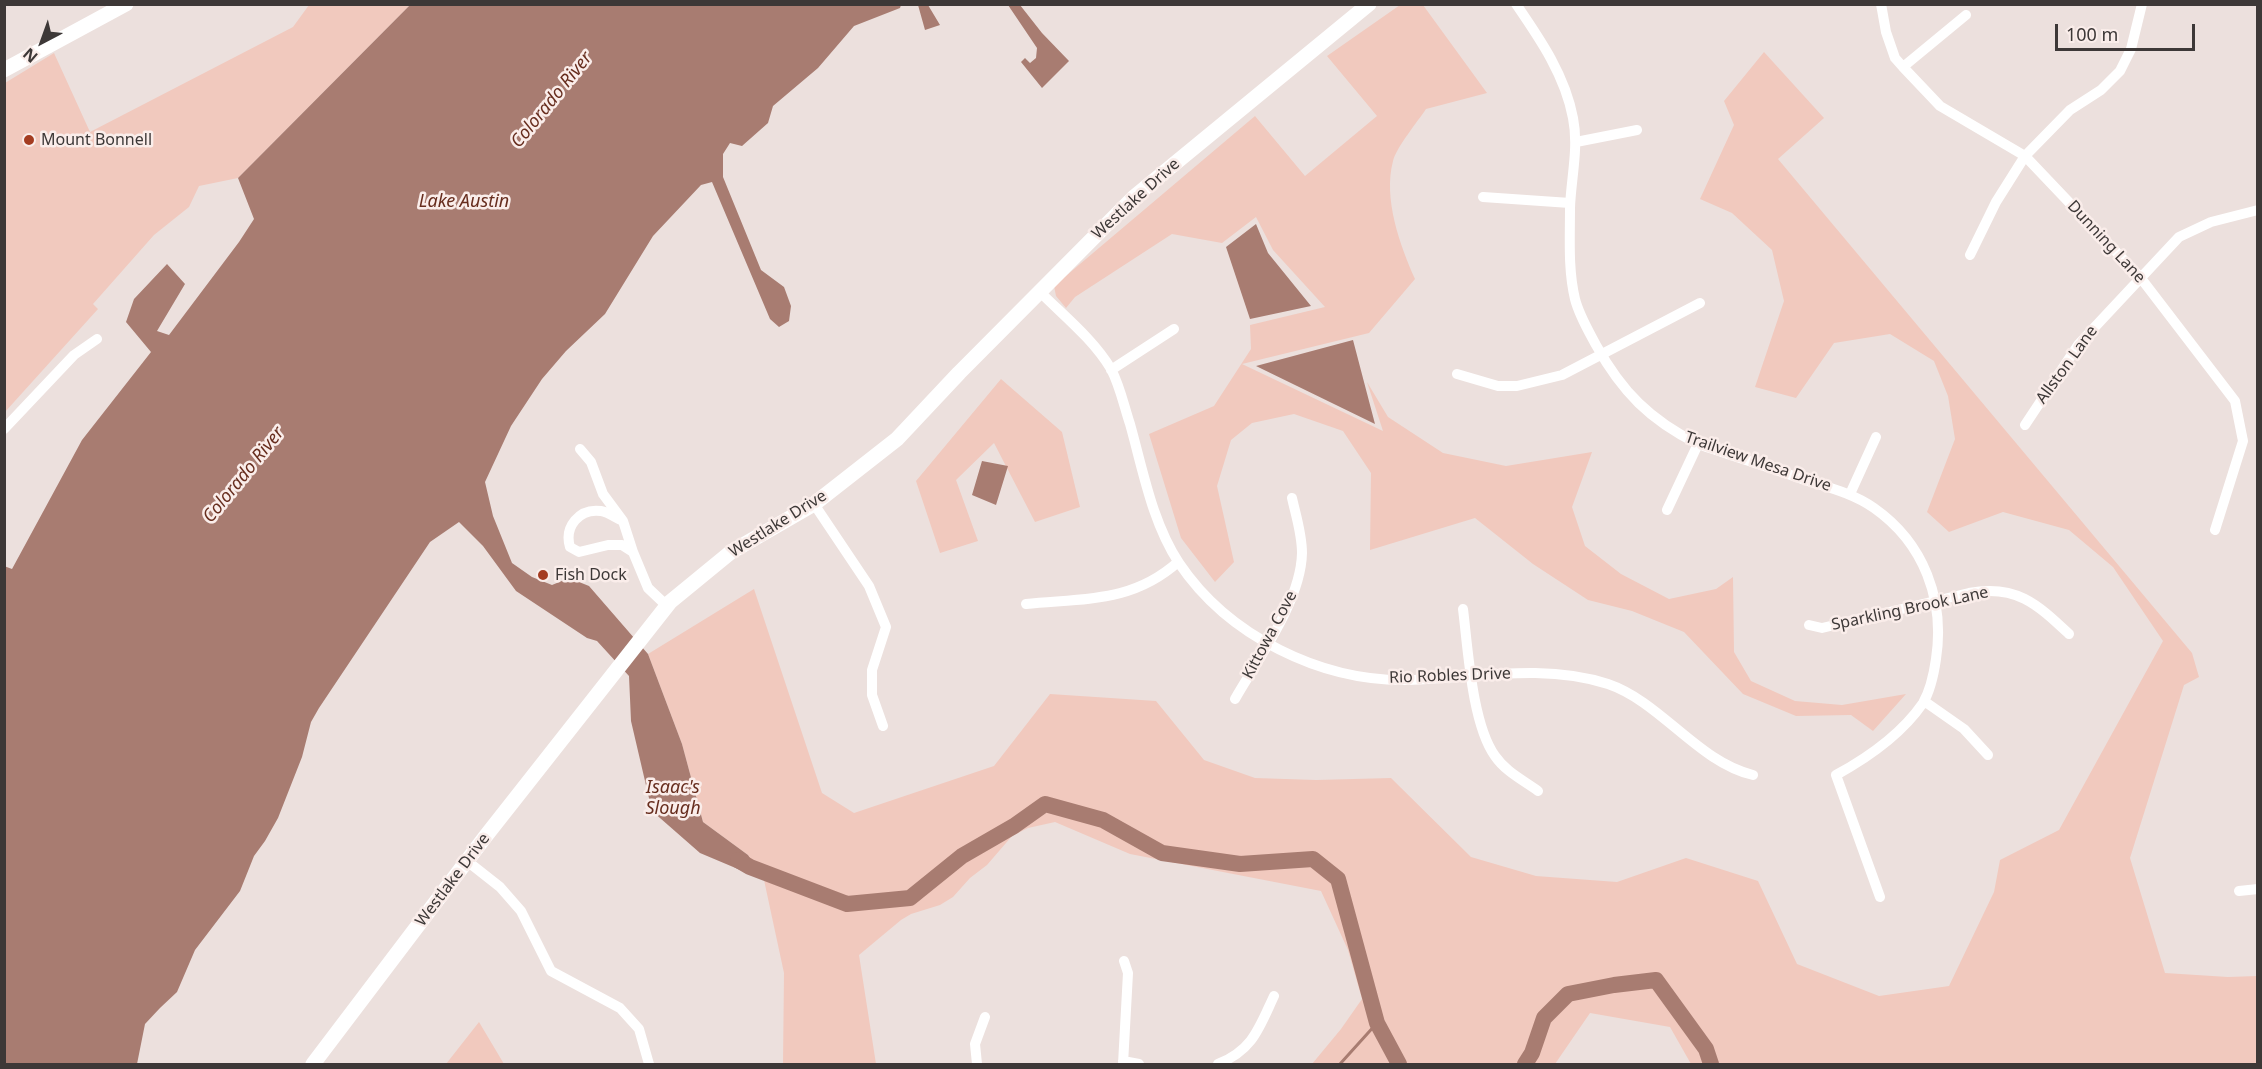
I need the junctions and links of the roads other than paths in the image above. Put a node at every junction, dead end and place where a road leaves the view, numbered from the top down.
1 (126, 4) edge
2 (1369, 4) edge
3 (1516, 4) edge
4 (1881, 4) edge
5 (2142, 4) edge
6 (1966, 15) dead end
7 (1903, 67) junction
8 (4, 70) edge
9 (1637, 130) dead end
10 (1576, 142) junction
11 (2025, 156) junction
12 (1483, 197) dead end
13 (1570, 203) junction
14 (2258, 210) edge
15 (1970, 255) dead end
16 (2140, 277) junction
17 (1040, 291) junction
18 (1700, 303) dead end
19 (1173, 330) dead end
20 (97, 339) dead end
21 (1601, 355) junction
22 (1111, 370) junction
23 (1457, 374) dead end
24 (2025, 425) dead end
25 (4, 429) edge
26 (1876, 437) dead end
27 (1698, 444) junction
28 (580, 449) dead end
29 (1850, 494) junction
30 (1292, 498) dead end
31 (814, 504) junction
32 (1667, 510) dead end
33 (623, 521) junction
34 (2216, 530) dead end
35 (633, 552) junction
36 (1178, 562) junction
37 (1936, 602) junction
38 (1026, 604) dead end
39 (667, 606) junction
40 (1463, 609) dead end
41 (1809, 625) dead end
42 (2069, 634) dead end
43 (1268, 643) junction
44 (1471, 677) junction
45 (1235, 699) dead end
46 (1924, 701) junction
47 (884, 726) dead end
48 (1988, 755) dead end
49 (1753, 775) dead end
50 (1538, 791) dead end
51 (467, 861) junction
52 (2258, 889) edge
53 (2239, 891) dead end
54 (1880, 897) dead end
55 (1124, 961) dead end
56 (1274, 996) dead end
57 (986, 1017) dead end
58 (1123, 1063) edge
59 (313, 1065) edge
60 (650, 1065) edge
61 (977, 1065) edge
62 (1139, 1065) edge
63 (1218, 1065) edge

1 - 8 street
2 - 17 street, Westlake Drive
3 - 10 street, Trailview Mesa Drive
4 - 7 street, Dunning Lane
5 - 11 street
6 - 7 street
7 - 11 street, Dunning Lane
9 - 10 street
10 - 13 street, Trailview Mesa Drive
11 - 15 street
11 - 16 street, Dunning Lane
12 - 13 street
13 - 21 street, Trailview Mesa Drive
14 - 16 street, Allston Lane
16 - 24 street, Allston Lane
16 - 34 street, Dunning Lane
17 - 22 street, Rio Robles Drive
17 - 31 street, Westlake Drive
18 - 21 street
19 - 22 street
20 - 25 street
21 - 23 street
21 - 27 street, Trailview Mesa Drive
22 - 36 street, Rio Robles Drive
26 - 29 street
27 - 29 street, Trailview Mesa Drive
27 - 32 street
28 - 33 street
29 - 37 street, Trailview Mesa Drive
30 - 43 street, Kittowa Cove
31 - 39 street, Westlake Drive
31 - 47 street
33 - 35 street
33 - 35 street
35 - 39 street
36 - 38 street
36 - 43 street, Rio Robles Drive
37 - 41 street, Sparkling Brook Lane
37 - 42 street, Sparkling Brook Lane
37 - 46 street, Trailview Mesa Drive
39 - 51 street, Westlake Drive
40 - 44 street
43 - 44 street, Rio Robles Drive
43 - 45 street, Kittowa Cove
44 - 49 street, Rio Robles Drive
44 - 50 street
46 - 48 street
46 - 54 street, Trailview Mesa Drive
51 - 59 street, Westlake Drive
51 - 60 street
52 - 53 street
55 - 58 street
56 - 63 street
57 - 61 street
58 - 62 street

